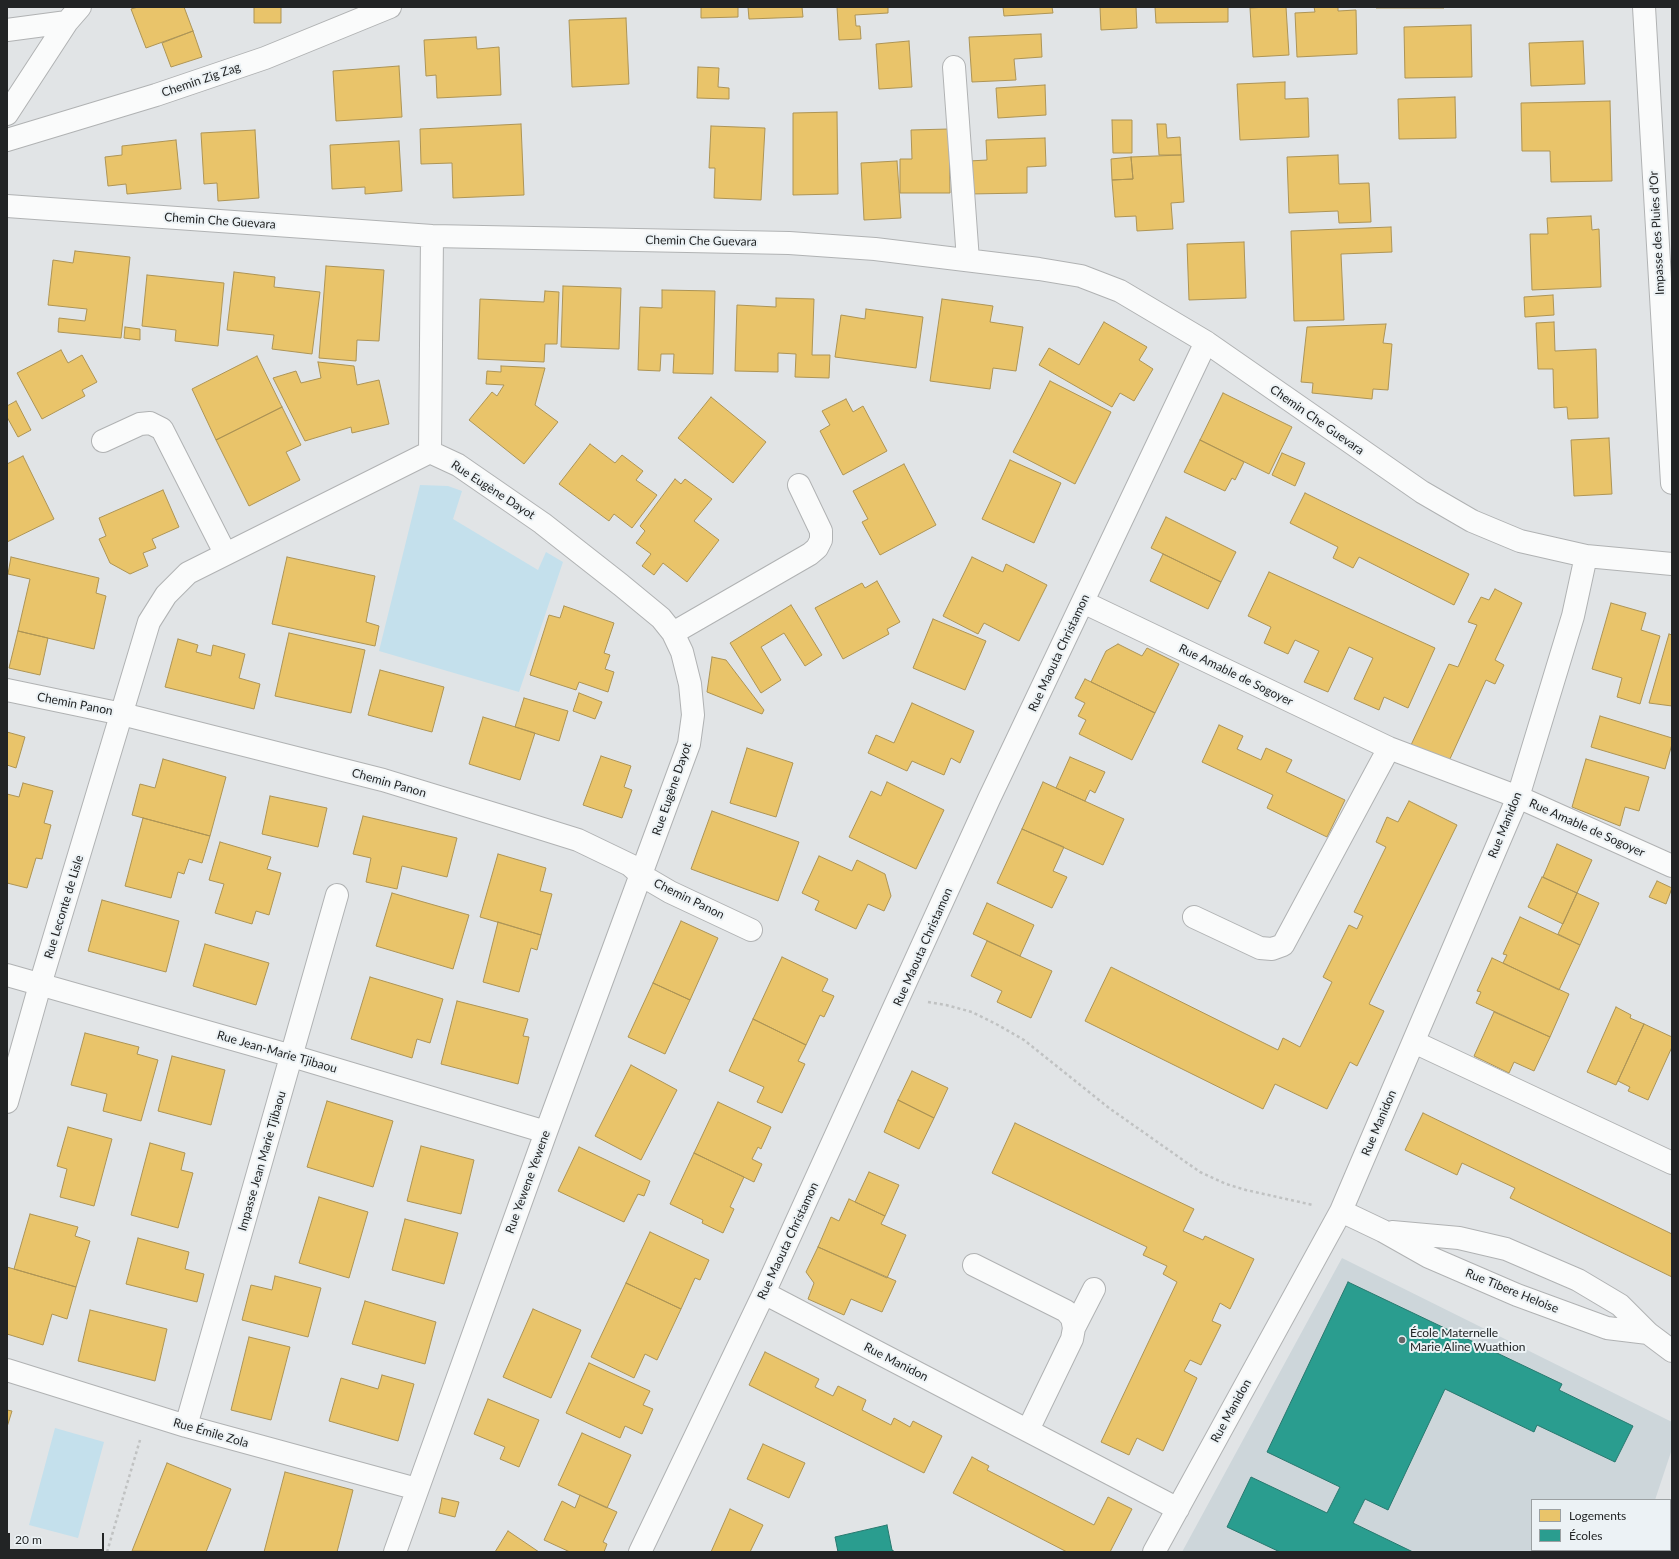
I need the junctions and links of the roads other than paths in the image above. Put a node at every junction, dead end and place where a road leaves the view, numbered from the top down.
1 (390, 7) edge
2 (1644, 7) edge
3 (73, 14) edge
4 (7, 17) edge
5 (34, 27) junction
6 (7, 30) edge
7 (954, 67) dead end
8 (7, 114) edge
9 (7, 140) edge
10 (7, 206) edge
11 (432, 236) junction
12 (968, 260) junction
13 (1206, 342) junction
14 (103, 441) dead end
15 (430, 452) junction
16 (1672, 483) edge
17 (799, 484) dead end
18 (225, 553) junction
19 (1586, 556) junction
20 (1672, 564) edge
21 (1083, 602) junction
22 (673, 632) junction
23 (7, 690) edge
24 (122, 714) junction
25 (1389, 748) junction
26 (1518, 797) junction
27 (1672, 866) edge
28 (641, 875) junction
29 (337, 895) dead end
30 (1194, 918) dead end
31 (752, 930) dead end
32 (7, 975) edge
33 (40, 985) junction
34 (1414, 1042) junction
35 (292, 1056) junction
36 (7, 1102) edge
37 (546, 1132) junction
38 (1672, 1163) edge
39 (1341, 1211) junction
40 (1383, 1231) junction
41 (974, 1265) dead end
42 (1094, 1289) dead end
43 (764, 1293) junction
44 (1074, 1328) junction
45 (1648, 1333) junction
46 (1672, 1351) edge
47 (7, 1370) edge
48 (186, 1426) junction
49 (1028, 1430) junction
50 (417, 1489) junction
51 (1178, 1509) junction
52 (395, 1552) edge
53 (640, 1552) edge
54 (1154, 1552) edge

1 - 9 street, Chemin Zig Zag
2 - 16 street, Impasse des Pluies d'Or
3 - 5 street
3 - 8 street
4 - 5 street
5 - 6 street
7 - 12 street
10 - 11 street, Chemin Che Guevara
11 - 12 street, Chemin Che Guevara
11 - 15 street
12 - 13 street, Chemin Che Guevara
13 - 19 street, Chemin Che Guevara
13 - 21 street, Rue Maouta Christamon
14 - 18 street
15 - 18 street
15 - 22 street, Rue Eugène Dayot
17 - 22 street
18 - 24 street
19 - 20 street, Chemin Che Guevara
19 - 26 street, Rue Manidon
21 - 25 street, Rue Amable de Sogoyer
21 - 43 street, Rue Maouta Christamon
22 - 28 street, Rue Eugène Dayot
23 - 24 street, Chemin Panon
24 - 28 street, Chemin Panon
24 - 33 street, Rue Leconte de Lisle
25 - 26 street, Rue Amable de Sogoyer
25 - 30 street
26 - 27 street, Rue Amable de Sogoyer
26 - 34 street, Rue Manidon
28 - 31 street, Chemin Panon
28 - 37 street, Rue Yewene Yewene
29 - 35 street, Impasse Jean Marie Tjibaou
32 - 33 street, Rue Jean-Marie Tjibaou
33 - 35 street, Rue Jean-Marie Tjibaou
33 - 36 street, Rue Leconte de Lisle
34 - 38 street
34 - 39 street, Rue Manidon
35 - 37 street, Rue Jean-Marie Tjibaou
35 - 48 street, Impasse Jean Marie Tjibaou
37 - 50 street, Rue Yewene Yewene
39 - 40 street, Rue Tibere Heloise
39 - 51 street, Rue Manidon
40 - 45 street, Rue Tibere Heloise
40 - 45 street, Rue Tibere Heloise
41 - 44 street
42 - 44 street
43 - 49 street, Rue Manidon
43 - 53 street, Rue Maouta Christamon
44 - 49 street
45 - 46 street, Rue Tibere Heloise
47 - 48 street, Rue Émile Zola
48 - 50 street, Rue Émile Zola
49 - 51 street, Rue Manidon
50 - 52 street, Rue Yewene Yewene
51 - 54 street

